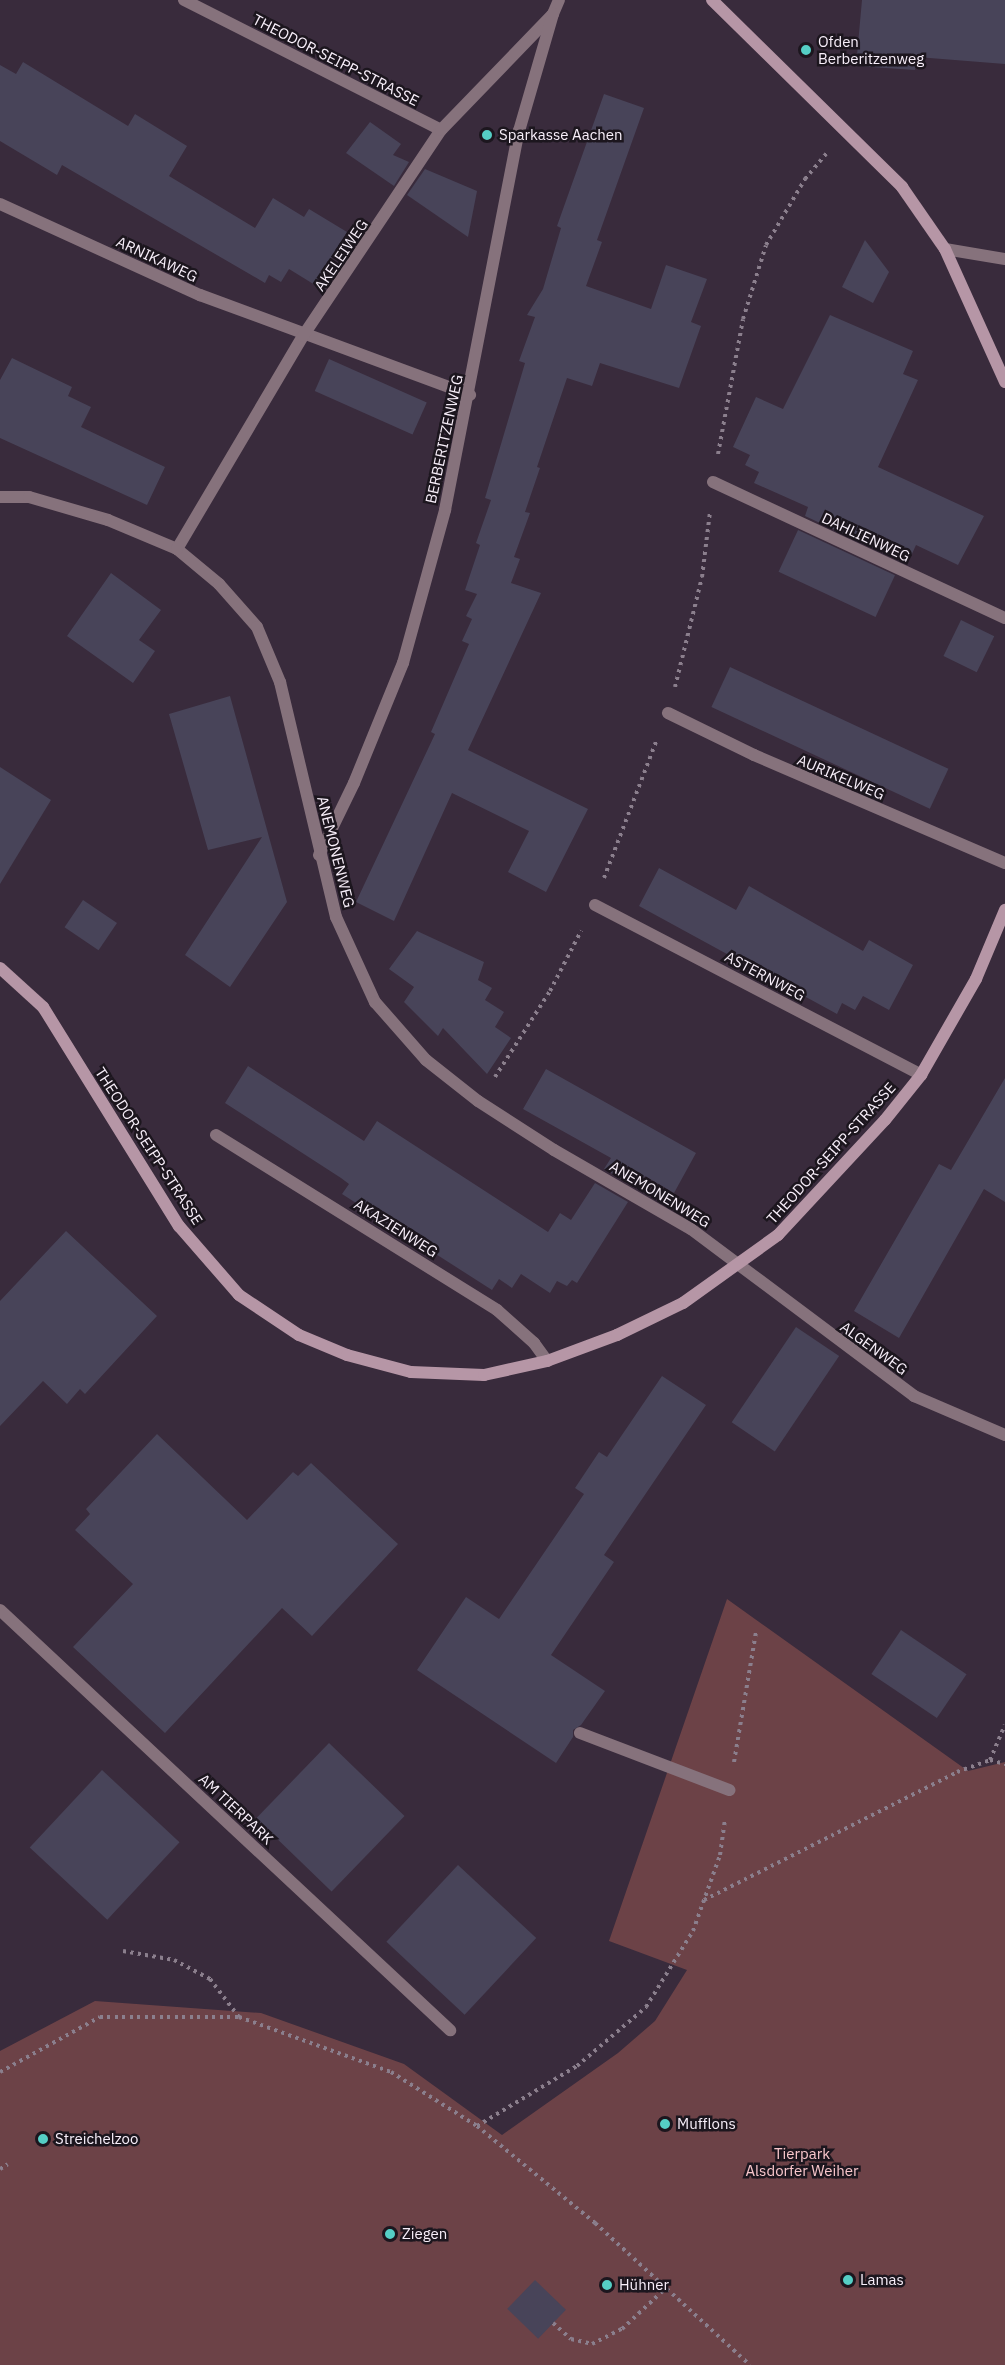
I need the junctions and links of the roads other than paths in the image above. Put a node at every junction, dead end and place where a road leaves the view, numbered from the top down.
1 (184, 0) edge
2 (559, 0) edge
3 (712, 0) edge
4 (553, 14) junction
5 (441, 130) junction
6 (0, 204) edge
7 (945, 249) junction
8 (1005, 259) edge
9 (303, 336) junction
10 (1005, 382) edge
11 (470, 395) junction
12 (713, 482) road end
13 (0, 497) edge
14 (177, 549) junction
15 (1005, 618) edge
16 (668, 713) road end
17 (319, 855) junction
18 (1005, 863) edge
19 (595, 904) road end
20 (1005, 910) edge
21 (0, 968) edge
22 (921, 1075) junction
23 (216, 1135) dead end
24 (740, 1263) junction
25 (547, 1361) junction
26 (1005, 1435) edge
27 (0, 1610) edge
28 (580, 1733) dead end
29 (729, 1790) road end
30 (450, 2030) dead end

1 - 5 street, THEODOR-SEIPP-STRASSE
2 - 4 street, AKELEIWEG
3 - 7 street
4 - 5 street, AKELEIWEG
4 - 11 street, BERBERITZENWEG
5 - 9 street, AKELEIWEG
6 - 9 street, ARNIKAWEG
7 - 8 street
7 - 10 street
9 - 11 street, ARNIKAWEG
9 - 14 street, AKELEIWEG
11 - 17 street, BERBERITZENWEG
12 - 15 street, DAHLIENWEG
13 - 14 street, ANEMONENWEG
14 - 17 street, ANEMONENWEG
16 - 18 street, AURIKELWEG
17 - 24 street, ANEMONENWEG
19 - 22 street, ASTERNWEG
20 - 22 street, THEODOR-SEIPP-STRASSE
21 - 25 street, THEODOR-SEIPP-STRASSE
22 - 24 street, THEODOR-SEIPP-STRASSE
23 - 25 street, AKAZIENWEG
24 - 25 street, THEODOR-SEIPP-STRASSE
24 - 26 street, ALGENWEG
27 - 30 street, AM TIERPARK
28 - 29 street

